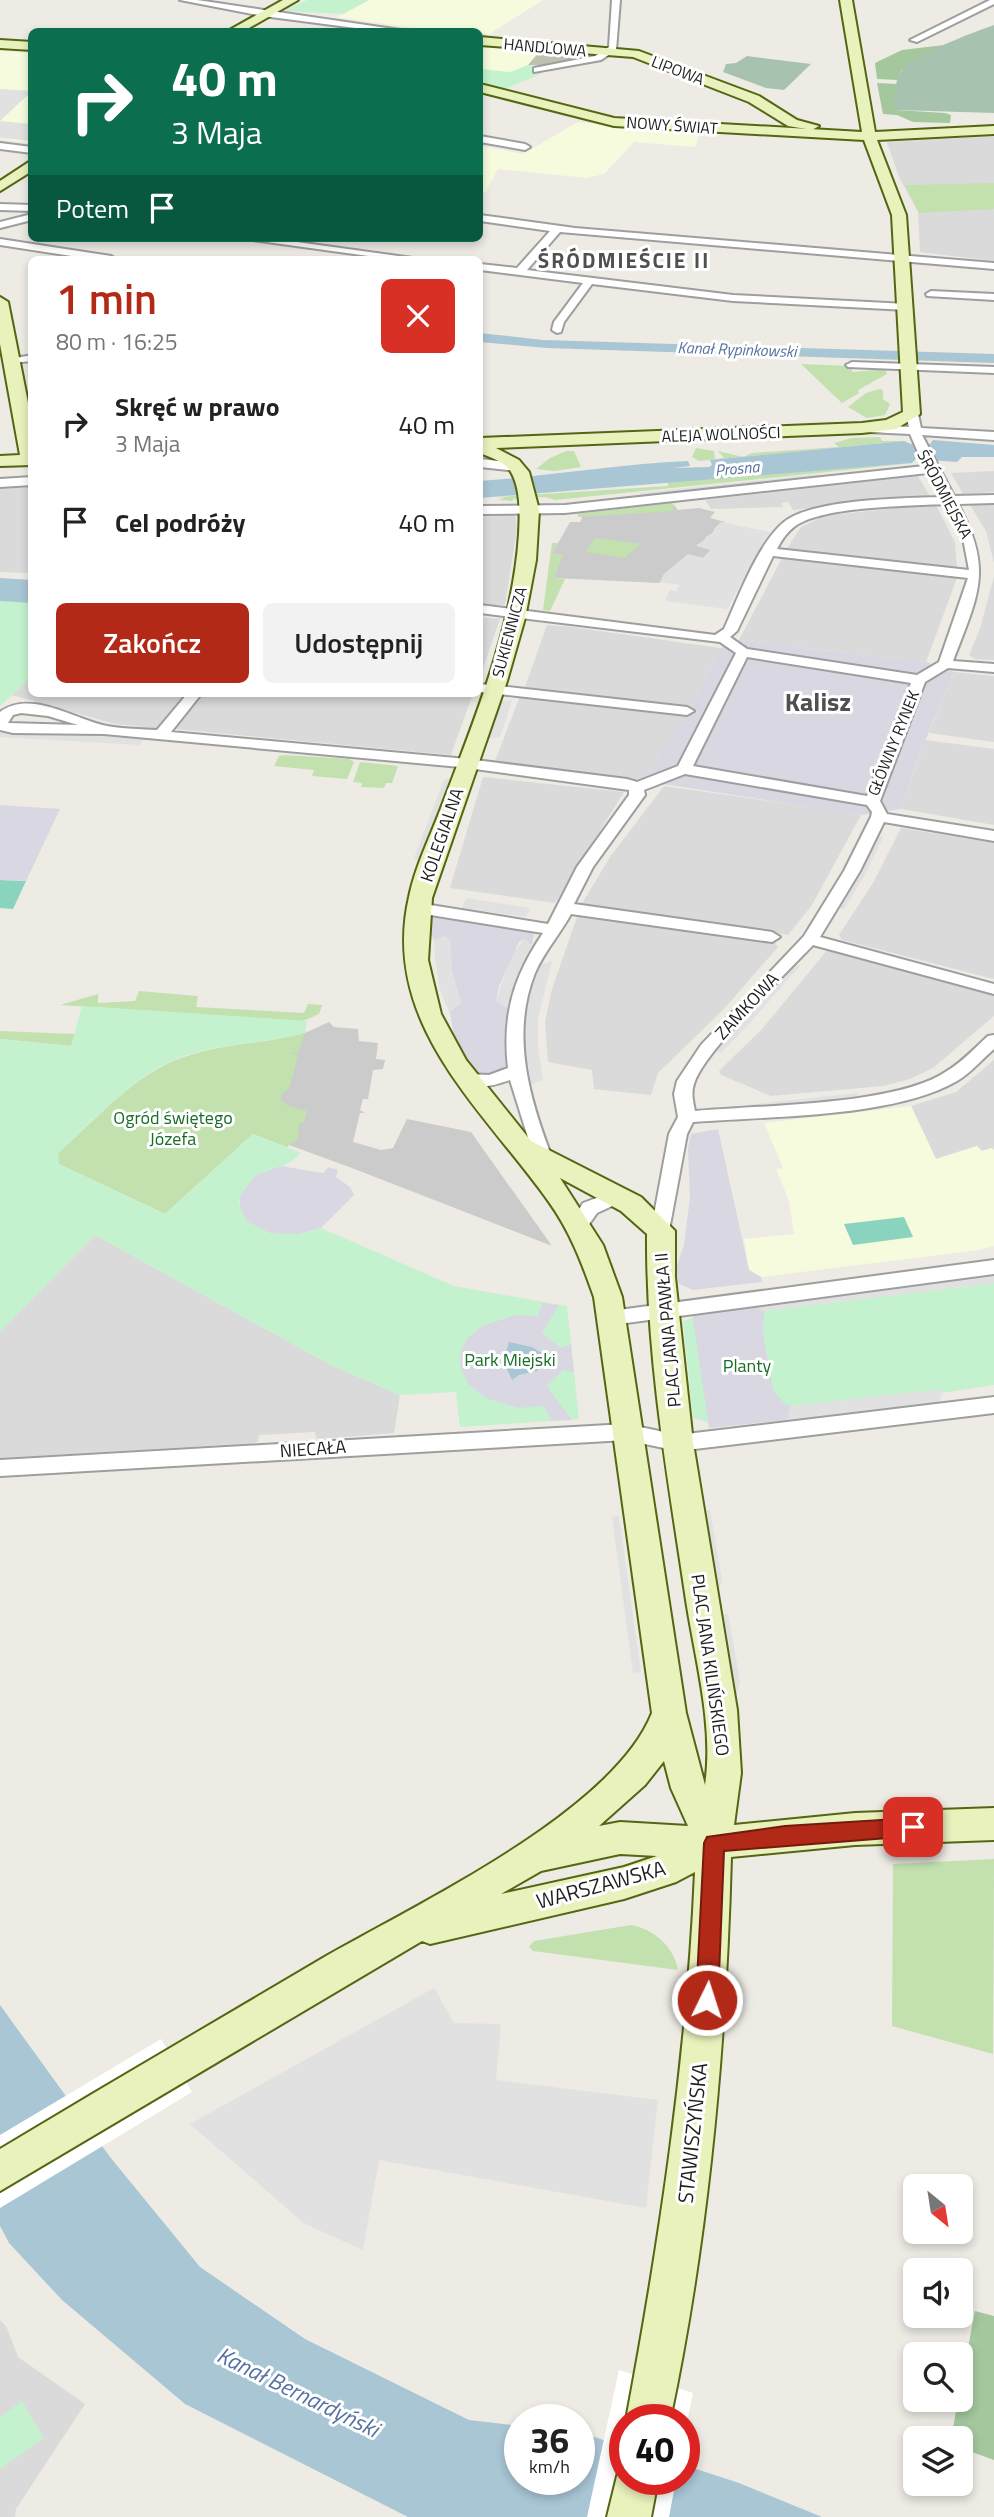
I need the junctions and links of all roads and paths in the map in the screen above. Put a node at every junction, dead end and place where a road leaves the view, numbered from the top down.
1 (184, 0) edge
2 (292, 0) edge
3 (617, 0) edge
4 (846, 0) edge
5 (994, 1) edge
6 (263, 15) junction
7 (239, 28) edge
8 (375, 28) edge
9 (914, 40) dead end
10 (483, 41) edge
11 (0, 44) edge
12 (28, 46) edge
13 (610, 51) junction
14 (537, 69) dead end
15 (483, 90) edge
16 (790, 122) junction
17 (994, 130) edge
18 (762, 131) junction
19 (868, 131) junction
20 (483, 140) edge
21 (0, 146) edge
22 (525, 147) dead end
23 (28, 149) edge
24 (28, 167) edge
25 (0, 187) edge
26 (0, 207) edge
27 (28, 208) edge
28 (28, 217) edge
29 (483, 218) edge
30 (0, 225) edge
31 (557, 229) junction
32 (276, 242) edge
33 (0, 243) edge
34 (91, 256) edge
35 (390, 256) edge
36 (903, 256) junction
37 (994, 266) edge
38 (483, 267) edge
39 (519, 272) junction
40 (590, 280) junction
41 (931, 294) dead end
42 (994, 298) edge
43 (0, 302) edge
44 (907, 307) junction
45 (557, 330) dead end
46 (28, 360) edge
47 (852, 365) dead end
48 (910, 366) junction
49 (9, 370) edge
50 (994, 370) edge
51 (905, 418) junction
52 (862, 428) junction
53 (914, 431) junction
54 (994, 436) edge
55 (579, 439) junction
56 (483, 443) edge
57 (28, 448) edge
58 (483, 450) edge
59 (28, 460) edge
60 (0, 461) edge
61 (483, 464) edge
62 (927, 464) junction
63 (519, 472) junction
64 (28, 481) edge
65 (0, 482) edge
66 (948, 499) junction
67 (994, 499) edge
68 (530, 503) junction
69 (483, 510) edge
70 (771, 552) junction
71 (980, 573) junction
72 (483, 610) edge
73 (516, 615) junction
74 (722, 638) junction
75 (743, 652) junction
76 (945, 664) junction
77 (994, 668) edge
78 (919, 680) junction
79 (486, 689) edge
80 (192, 697) edge
81 (687, 711) dead end
82 (104, 730) junction
83 (161, 735) junction
84 (467, 764) junction
85 (684, 768) junction
86 (636, 788) junction
87 (876, 809) junction
88 (994, 836) edge
89 (418, 908) junction
90 (565, 908) junction
91 (553, 930) junction
92 (772, 937) dead end
93 (810, 939) junction
94 (994, 989) edge
95 (994, 1040) edge
96 (518, 1071) junction
97 (467, 1080) junction
98 (687, 1117) junction
99 (514, 1143) junction
100 (544, 1160) junction
101 (618, 1196) junction
102 (578, 1225) junction
103 (661, 1231) junction
104 (994, 1267) edge
105 (664, 1308) junction
106 (611, 1318) junction
107 (994, 1405) edge
108 (626, 1432) junction
109 (678, 1443) junction
110 (0, 1468) edge
111 (668, 1713) junction
112 (994, 1824) edge
113 (714, 1843) junction
114 (531, 1858) junction
115 (404, 1933) junction
116 (0, 2171) edge
117 (652, 2401) edge
118 (633, 2495) edge
119 (629, 2517) edge

1 - 6 street
2 - 6 street
3 - 13 street
4 - 19 street, ŚRÓDMIEJSKA
5 - 9 street
6 - 7 street
6 - 8 street
10 - 13 street, HANDLOWA
11 - 12 street
13 - 14 street
13 - 16 street, LIPOWA
15 - 18 street, NOWY ŚWIAT
16 - 18 street
16 - 19 street
17 - 19 street
18 - 19 street, NOWY ŚWIAT
19 - 36 street, ŚRÓDMIEJSKA
20 - 22 street
21 - 23 street
24 - 25 street
26 - 27 street
28 - 30 street
29 - 31 street
31 - 36 street
31 - 39 street
32 - 35 street
33 - 34 street
36 - 37 street
36 - 44 street, ŚRÓDMIEJSKA
38 - 39 street
39 - 40 street
40 - 44 street
40 - 45 street
41 - 42 street
43 - 49 street
44 - 48 street, ŚRÓDMIEJSKA
46 - 49 street
47 - 48 street
48 - 50 street
48 - 51 street, ŚRÓDMIEJSKA
49 - 57 street
51 - 52 street, ALEJA WOLNOŚCI
51 - 53 street, ŚRÓDMIEJSKA
52 - 53 street, ALEJA WOLNOŚCI
52 - 55 street, ALEJA WOLNOŚCI
53 - 54 street, ALEJA WOLNOŚCI
53 - 62 street, ŚRÓDMIEJSKA
55 - 56 street, ALEJA WOLNOŚCI
55 - 63 street, ALEJA WOLNOŚCI
58 - 63 street
59 - 60 street
61 - 63 street
62 - 66 street, ŚRÓDMIEJSKA
62 - 68 street
63 - 68 street
64 - 65 street
66 - 67 street
66 - 70 street
66 - 71 street, ŚRÓDMIEJSKA
68 - 69 street
68 - 73 street, SUKIENNICZA
70 - 71 street
70 - 74 street
71 - 76 street
72 - 73 street
73 - 74 street
73 - 79 street, SUKIENNICZA
74 - 75 street
75 - 78 street, GŁÓWNY RYNEK
75 - 85 street
76 - 77 street
76 - 78 street
78 - 87 street, GŁÓWNY RYNEK
79 - 81 street
79 - 84 street, SUKIENNICZA
80 - 83 street
82 - 82 street
82 - 83 street
83 - 84 street
84 - 86 street
84 - 89 street, KOLEGIALNA
85 - 86 street
85 - 87 street, GŁÓWNY RYNEK
86 - 90 street
87 - 88 street
87 - 93 street, ZAMKOWA
89 - 91 street
89 - 97 street, KOLEGIALNA
90 - 91 street
90 - 92 street
91 - 96 street
93 - 94 street
93 - 98 street, ZAMKOWA
95 - 98 street
96 - 97 street
96 - 100 street
97 - 99 street, KOLEGIALNA
98 - 103 street, ZAMKOWA
99 - 100 street, PLAC JANA PAWŁA II
99 - 102 street
100 - 101 street, PLAC JANA PAWŁA II
101 - 102 street
101 - 103 street, PLAC JANA PAWŁA II
102 - 106 street
103 - 105 street, PLAC JANA PAWŁA II
104 - 105 street
105 - 106 street
105 - 109 street, PLAC JANA PAWŁA II
106 - 108 street
107 - 109 street, NIECAŁA
108 - 109 street, NIECAŁA
108 - 110 street, NIECAŁA
108 - 111 street
109 - 113 street, PLAC JANA KILIŃSKIEGO
111 - 113 street
111 - 114 street
112 - 113 street
113 - 114 street, WARSZAWSKA
113 - 115 street, WARSZAWSKA
113 - 117 street, STAWISZYŃSKA
114 - 115 street, WARSZAWSKA
115 - 116 street, WARSZAWSKA
118 - 119 street

